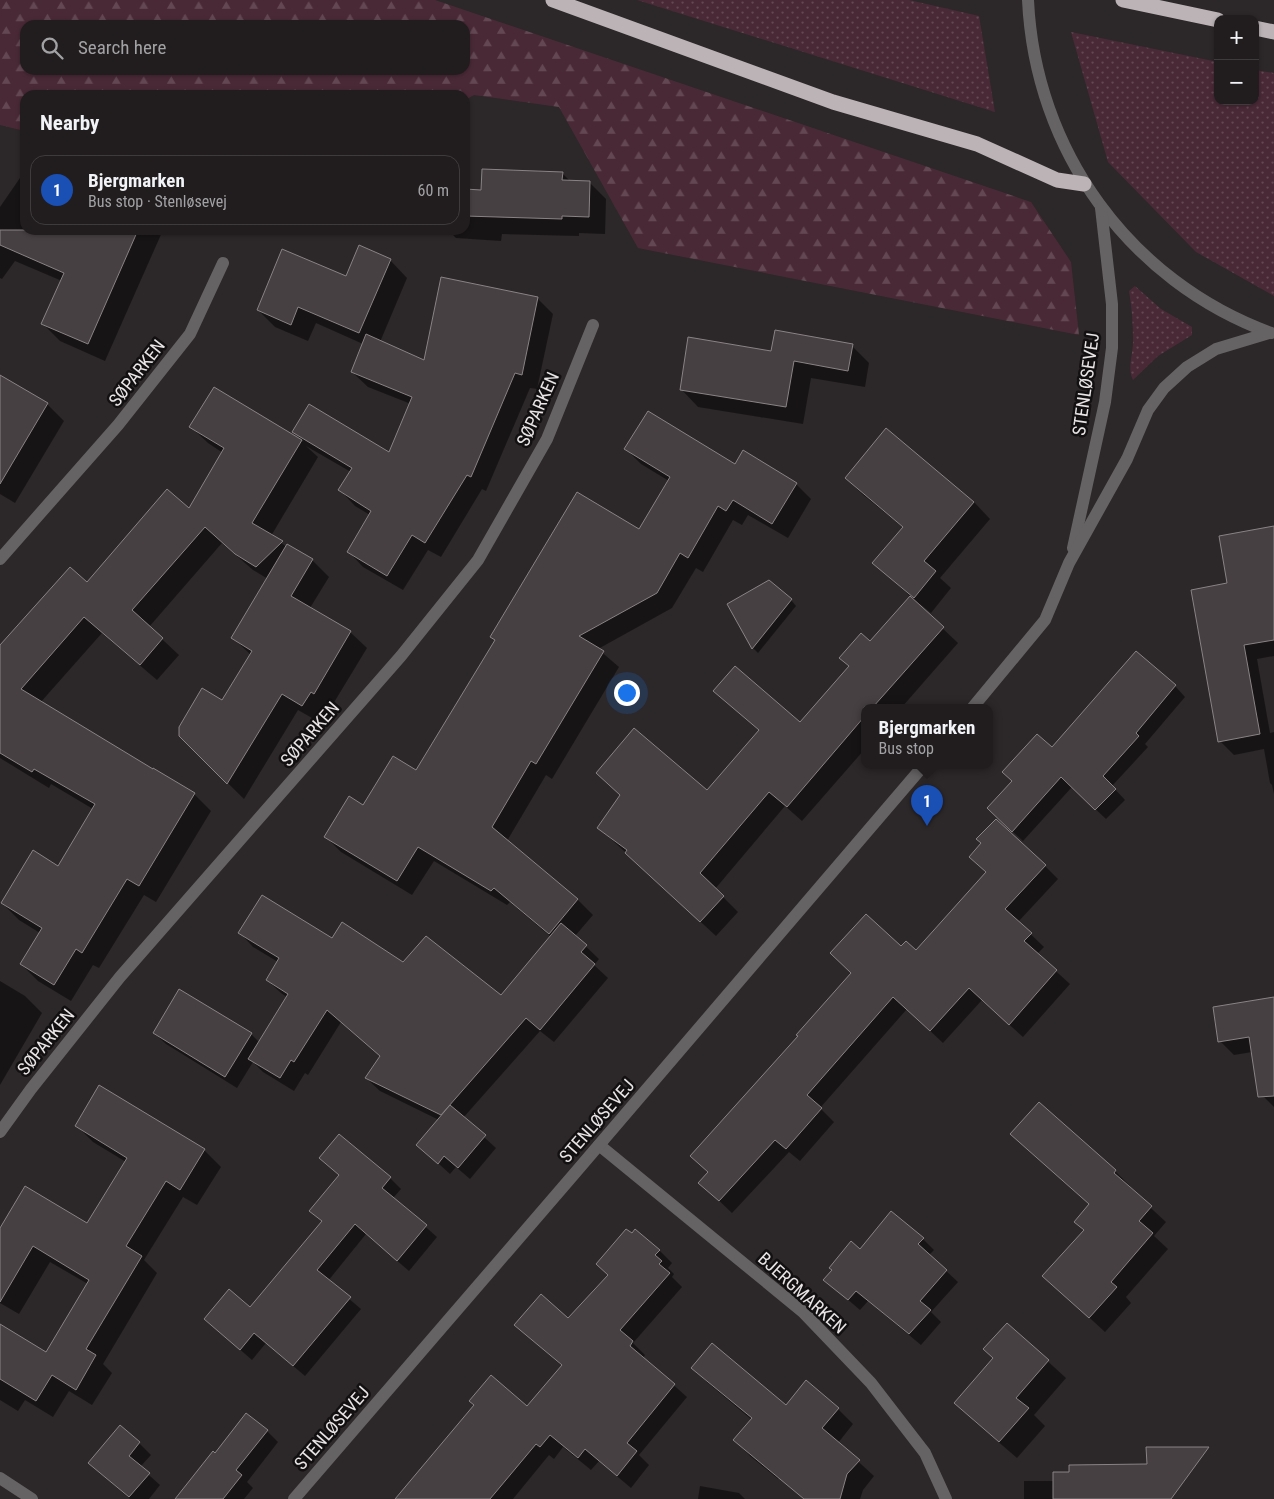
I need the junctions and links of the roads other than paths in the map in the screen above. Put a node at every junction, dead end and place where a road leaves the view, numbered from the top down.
1 (553, 0) edge
2 (1028, 0) edge
3 (1123, 0) edge
4 (1214, 19) edge
5 (1259, 29) edge
6 (1274, 32) edge
7 (1084, 184) junction
8 (1101, 208) junction
9 (223, 264) dead end
10 (593, 325) dead end
11 (1271, 333) edge
12 (0, 559) edge
13 (1069, 563) junction
14 (975, 704) edge
15 (921, 769) edge
16 (0, 1132) edge
17 (599, 1145) junction
18 (0, 1478) edge
19 (32, 1499) edge
20 (294, 1499) edge
21 (946, 1499) edge

1 - 7 highway
2 - 7 street
3 - 4 highway
5 - 6 highway
7 - 8 street
8 - 11 street
8 - 13 street, STENLØSEVEJ
9 - 12 street, SØPARKEN
10 - 16 street, SØPARKEN
11 - 13 street, STENLØSEVEJ
13 - 14 street, STENLØSEVEJ
15 - 17 street, STENLØSEVEJ
17 - 20 street, STENLØSEVEJ
17 - 21 street, BJERGMARKEN
18 - 19 street

